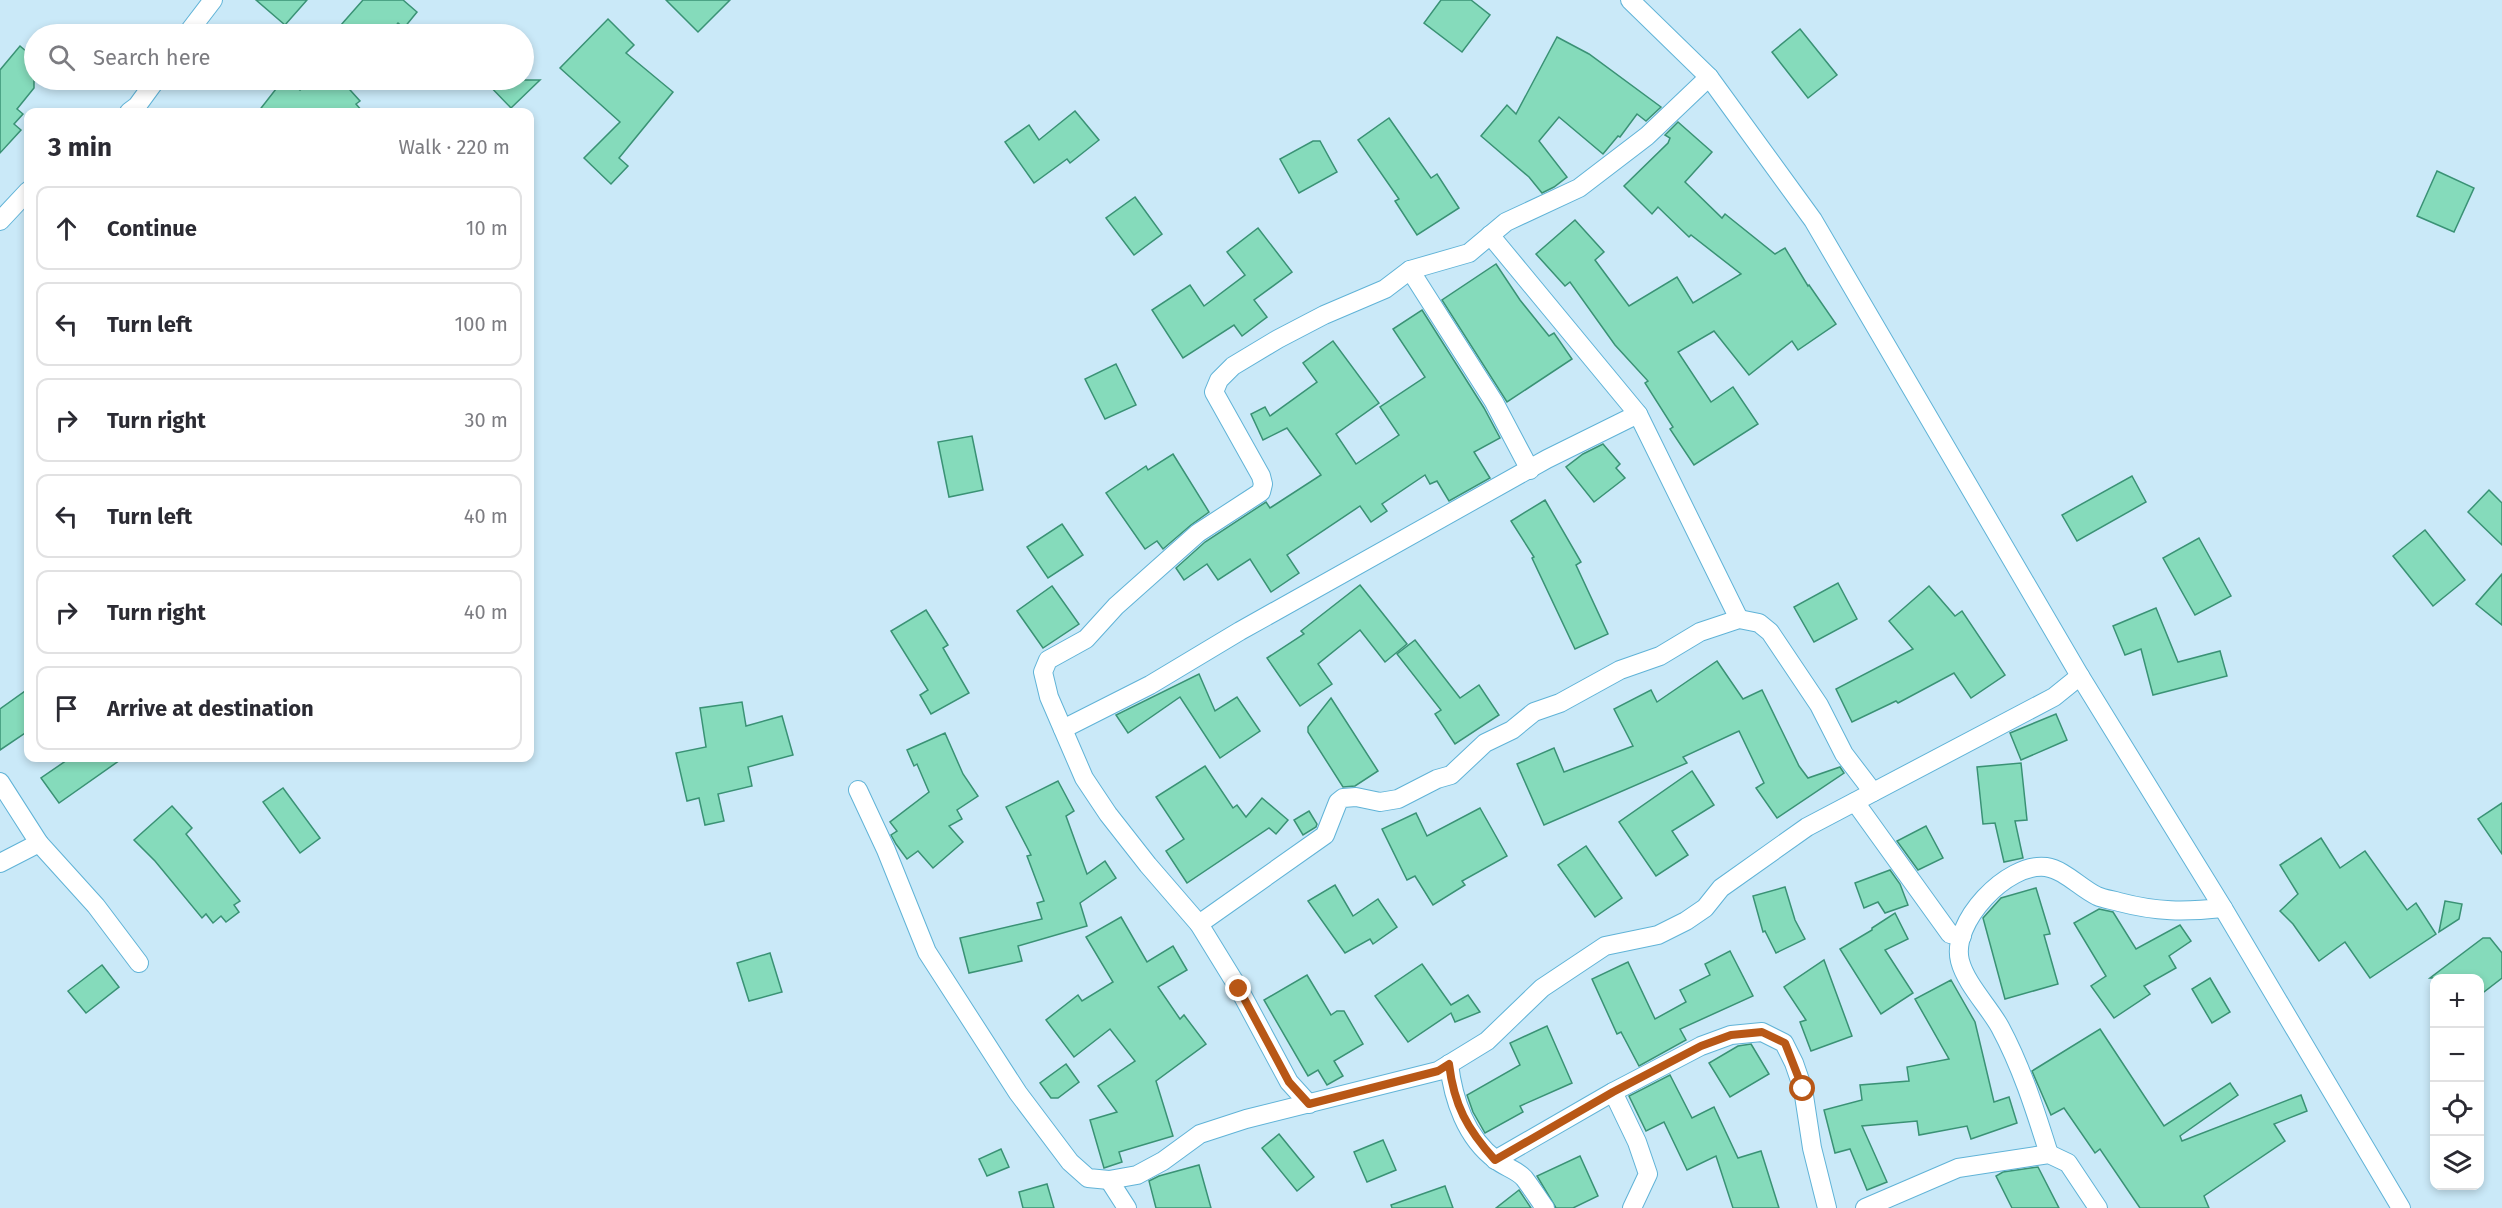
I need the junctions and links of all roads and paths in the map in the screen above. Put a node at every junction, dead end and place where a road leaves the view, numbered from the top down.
1 (213, 0) edge
2 (1630, 0) edge
3 (195, 24) edge
4 (1709, 77) junction
5 (149, 90) edge
6 (134, 108) edge
7 (24, 195) edge
8 (0, 221) edge
9 (1490, 236) junction
10 (1410, 270) junction
11 (1638, 414) junction
12 (1530, 470) junction
13 (1740, 619) junction
14 (2080, 676) junction
15 (1063, 729) junction
16 (0, 782) edge
17 (858, 790) dead end
18 (1873, 792) junction
19 (1855, 802) junction
20 (39, 843) junction
21 (0, 863) edge
22 (2223, 908) junction
23 (1199, 924) junction
24 (1962, 936) junction
25 (140, 963) dead end
26 (1449, 1064) junction
27 (1613, 1092) junction
28 (1309, 1104) junction
29 (2049, 1154) junction
30 (1495, 1160) junction
31 (1109, 1180) junction
32 (1127, 1208) edge
33 (1545, 1208) edge
34 (1632, 1208) edge
35 (1827, 1208) edge
36 (1865, 1208) edge
37 (2098, 1208) edge
38 (2401, 1208) edge

1 - 3 street
2 - 4 street
4 - 9 street
4 - 14 street
5 - 6 street
7 - 8 street
9 - 10 street
9 - 11 street
10 - 12 street
10 - 15 street
11 - 12 street
11 - 13 street
12 - 15 street
13 - 18 street
13 - 23 street
14 - 18 street
14 - 22 street
15 - 23 street
16 - 20 street
17 - 31 street
18 - 19 street
19 - 24 street
19 - 26 street
20 - 21 street
20 - 25 street
22 - 24 street
22 - 38 street
23 - 28 street
24 - 29 street
26 - 28 street
26 - 30 street
27 - 30 street
27 - 34 street
27 - 35 street
28 - 31 street
29 - 36 street
29 - 37 street
30 - 33 street
31 - 32 street

